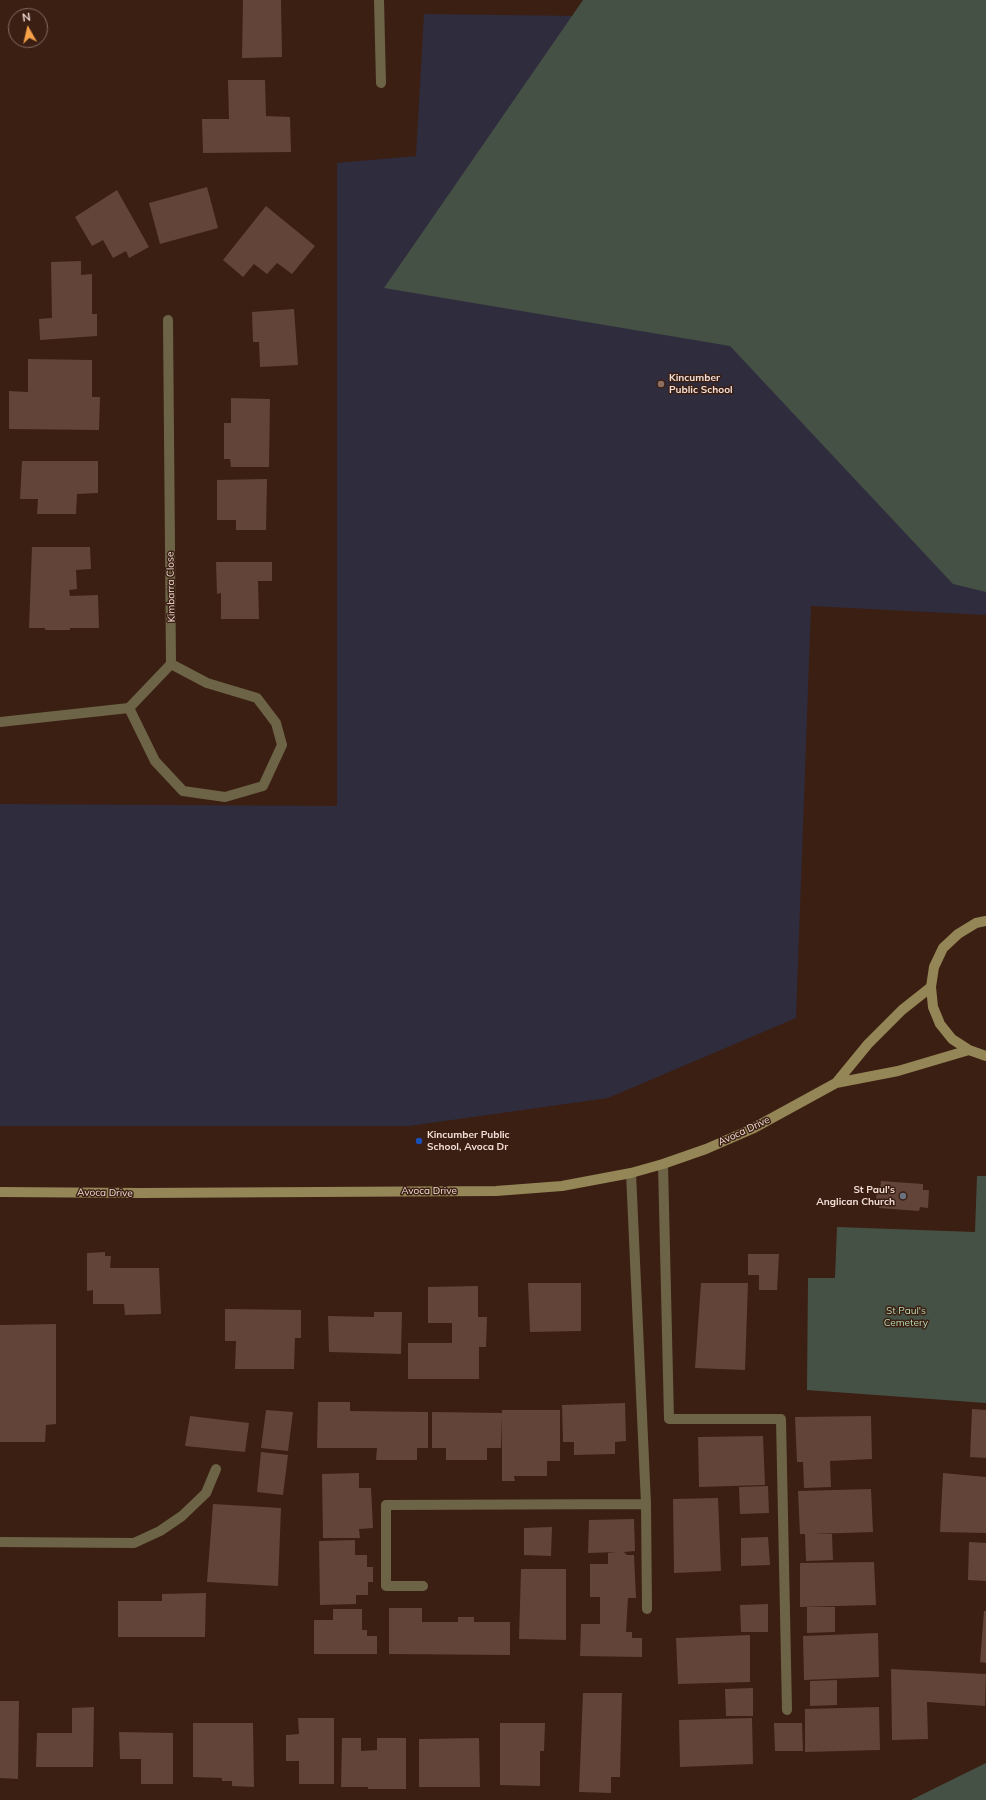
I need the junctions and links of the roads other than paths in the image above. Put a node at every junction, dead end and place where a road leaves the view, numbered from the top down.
1 (379, 0) edge
2 (381, 82) dead end
3 (168, 320) dead end
4 (171, 664) junction
5 (129, 708) junction
6 (0, 722) edge
7 (986, 921) edge
8 (931, 987) junction
9 (969, 1050) junction
10 (986, 1056) edge
11 (836, 1083) junction
12 (663, 1164) junction
13 (631, 1173) junction
14 (0, 1191) edge
15 (216, 1469) dead end
16 (646, 1504) junction
17 (0, 1542) edge
18 (423, 1586) dead end
19 (647, 1609) dead end
20 (787, 1710) dead end

1 - 2 street
3 - 4 street, Kimbarra Close
4 - 5 street
4 - 5 street
5 - 6 street
7 - 8 main road
8 - 9 main road
8 - 11 main road, Avoca Drive
9 - 10 main road
9 - 11 main road, Avoca Drive
11 - 12 main road, Avoca Drive
12 - 13 main road, Avoca Drive
12 - 20 street
13 - 14 main road, Avoca Drive
13 - 16 street
15 - 17 street
16 - 18 street
16 - 19 street

